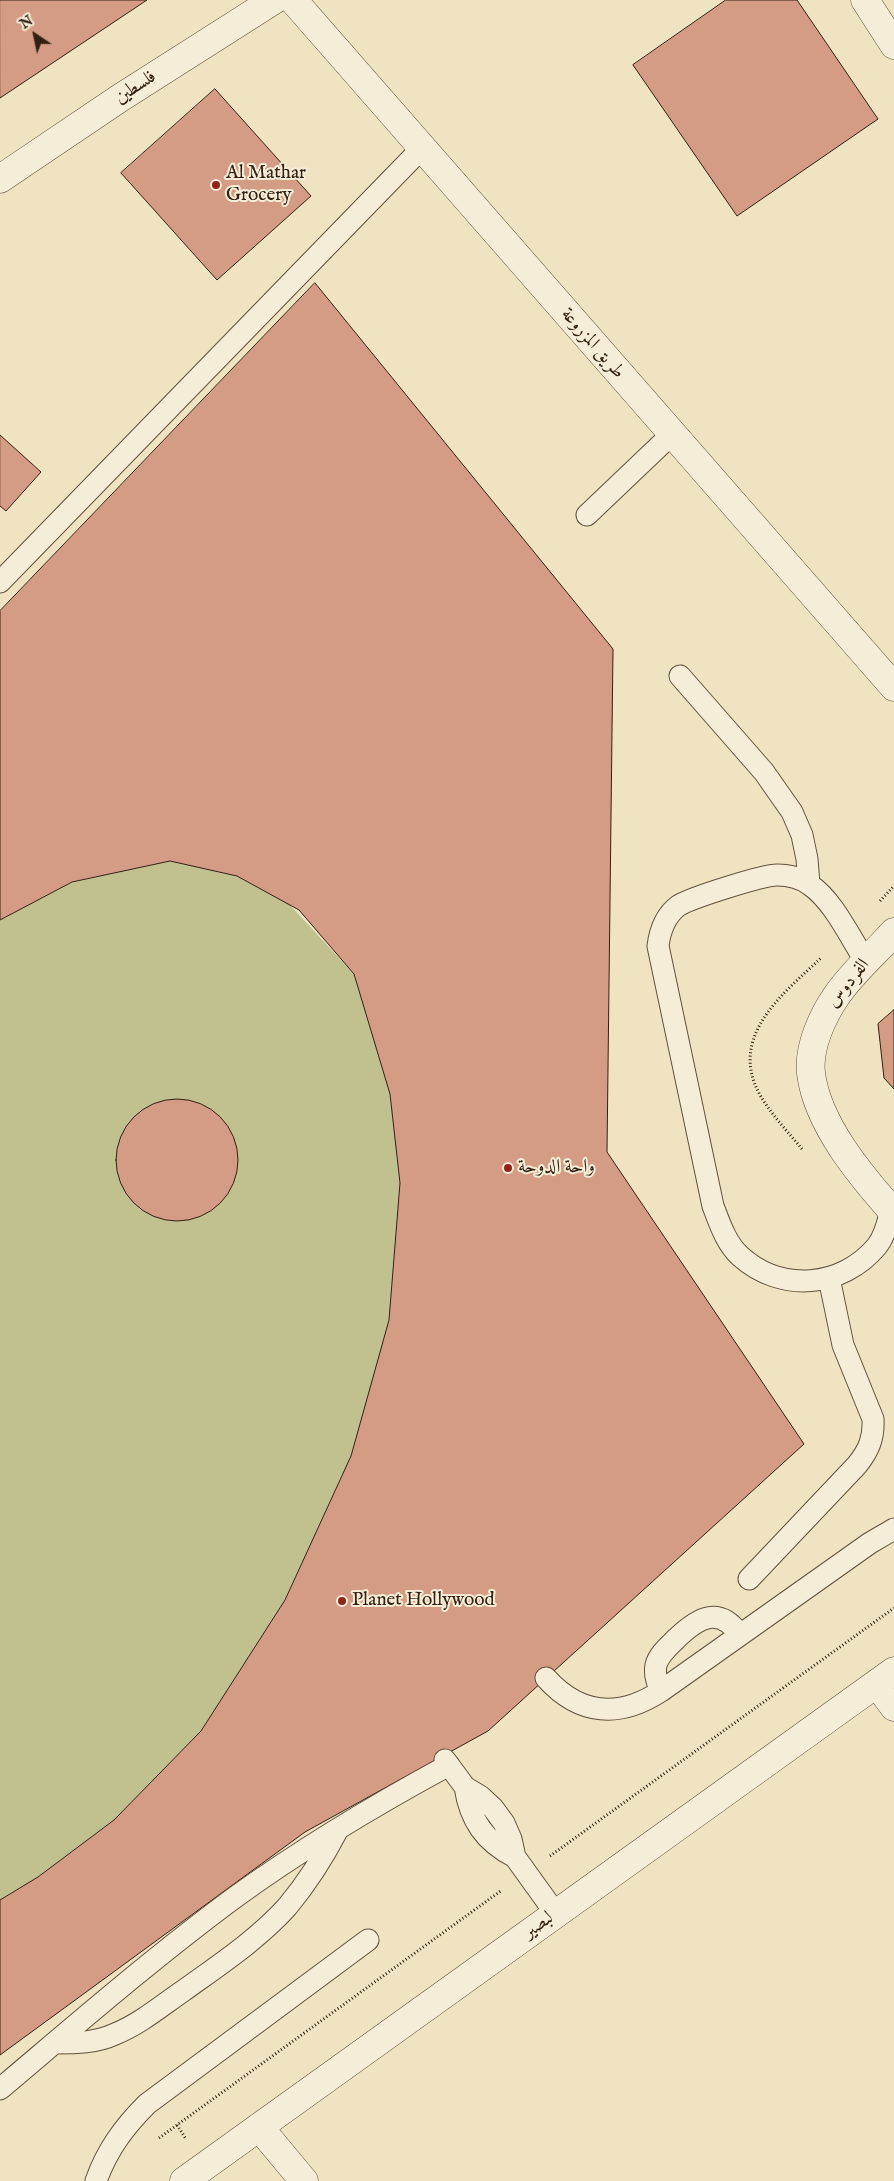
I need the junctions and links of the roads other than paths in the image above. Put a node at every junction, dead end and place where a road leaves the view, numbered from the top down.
1 (274, 0) edge
2 (293, 0) edge
3 (865, 0) edge
4 (894, 45) edge
5 (421, 149) junction
6 (0, 179) edge
7 (672, 434) junction
8 (587, 515) dead end
9 (0, 582) edge
10 (680, 676) dead end
11 (894, 687) edge
12 (810, 884) junction
13 (894, 932) edge
14 (866, 962) junction
15 (893, 1212) edge
16 (829, 1278) junction
17 (894, 1529) edge
18 (749, 1579) dead end
19 (740, 1635) junction
20 (546, 1678) dead end
21 (886, 1678) edge
22 (661, 1691) junction
23 (894, 1707) edge
24 (339, 1828) junction
25 (556, 1914) junction
26 (368, 1940) dead end
27 (55, 2043) junction
28 (0, 2090) edge
29 (259, 2127) junction
30 (96, 2181) edge
31 (184, 2181) edge
32 (304, 2181) edge

1 - 6 street, فلسطين
2 - 5 street, طريق المزروعة
3 - 4 street
5 - 7 street, طريق المزروعة
5 - 9 lane
7 - 8 lane
7 - 11 street, طريق المزروعة
10 - 12 lane
12 - 14 lane
12 - 16 lane
13 - 14 street, الفردوس
14 - 15 street, الفردوس
15 - 16 lane
16 - 18 lane
17 - 19 lane
19 - 22 lane
19 - 22 lane
20 - 22 lane
21 - 23 street
21 - 25 street, لبصير
24 - 25 lane
24 - 27 lane
24 - 27 lane
25 - 29 street, لبصير
26 - 30 lane
27 - 28 lane
29 - 31 street, لبصير
29 - 32 street

